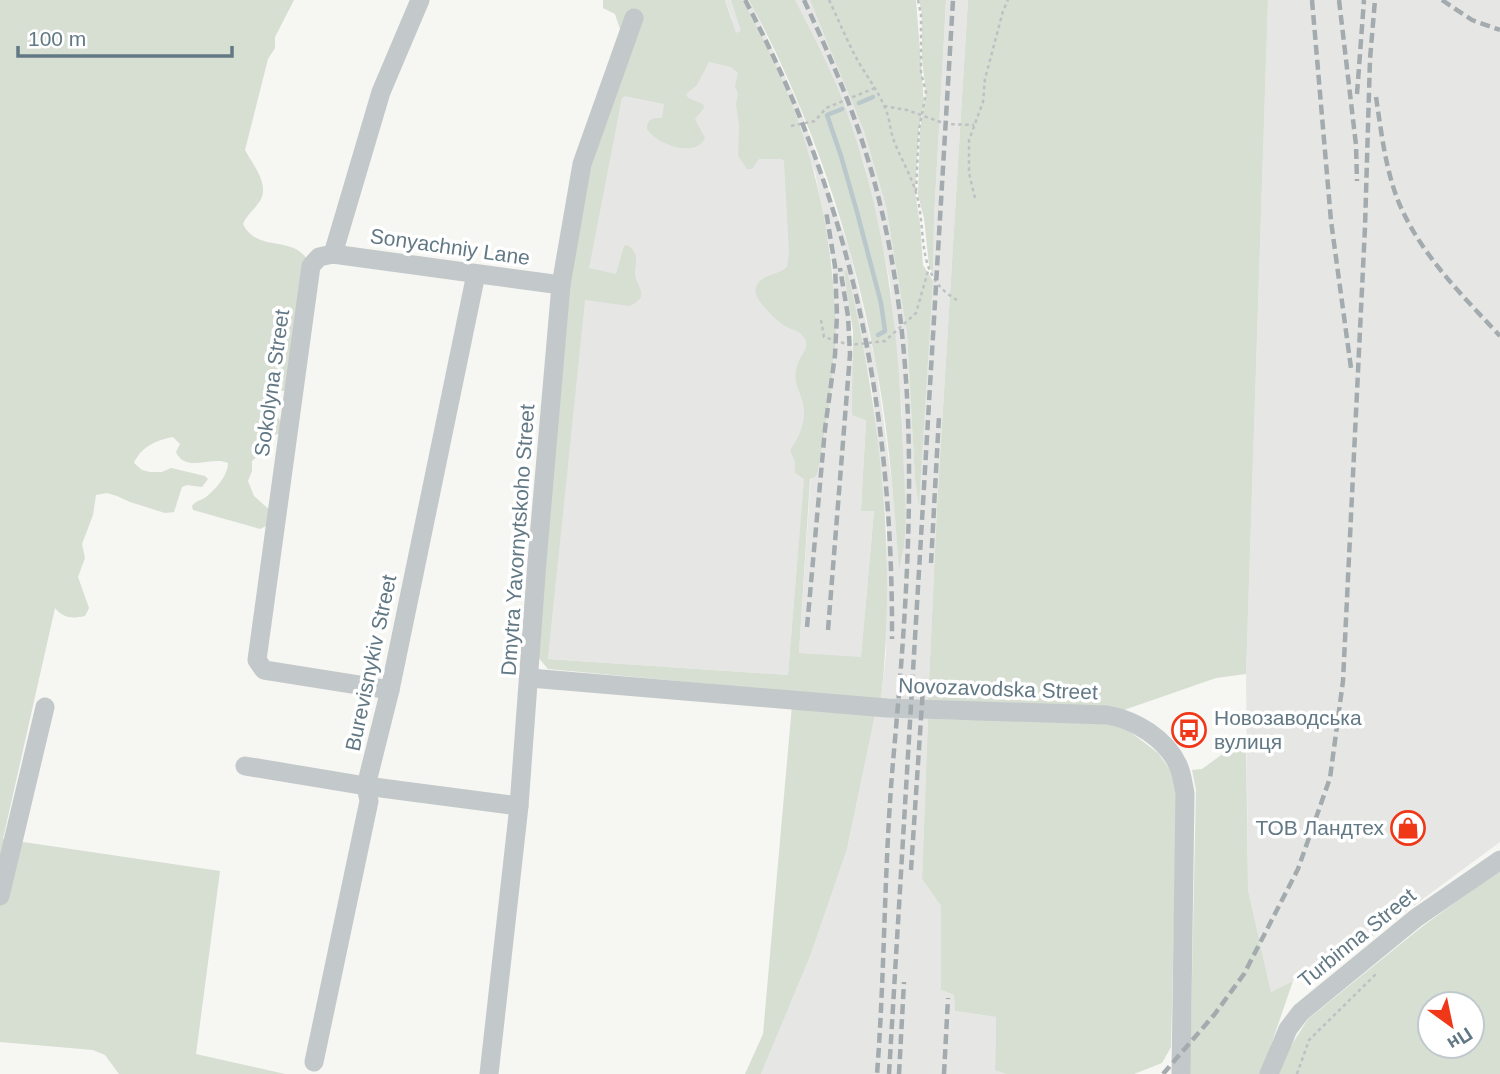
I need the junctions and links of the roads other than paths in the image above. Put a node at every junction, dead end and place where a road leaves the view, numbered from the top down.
1 (420, 0) edge
2 (634, 18) dead end
3 (332, 254) junction
4 (476, 274) junction
5 (561, 285) junction
6 (530, 678) junction
7 (390, 690) junction
8 (46, 707) dead end
9 (245, 766) dead end
10 (366, 786) junction
11 (519, 806) junction
12 (1500, 859) edge
13 (0, 896) edge
14 (314, 1062) dead end
15 (489, 1074) edge
16 (1181, 1074) edge
17 (1269, 1074) edge

1 - 3 street, Sokolyna Street
2 - 5 street, Dmytra Yavornytskoho Street
3 - 4 street, Sonyachniy Lane
3 - 7 street, Sokolyna Street
4 - 5 street, Sonyachniy Lane
4 - 7 street, Burevisnykiv Street
5 - 6 street, Dmytra Yavornytskoho Street
6 - 11 street, Dmytra Yavornytskoho Street
6 - 16 street, Novozavodska Street
7 - 10 street, Burevisnykiv Street
8 - 13 street
9 - 10 street
10 - 11 street
10 - 14 street, Burevisnykiv Street
11 - 15 street, Dmytra Yavornytskoho Street
12 - 17 street, Turbinna Street

